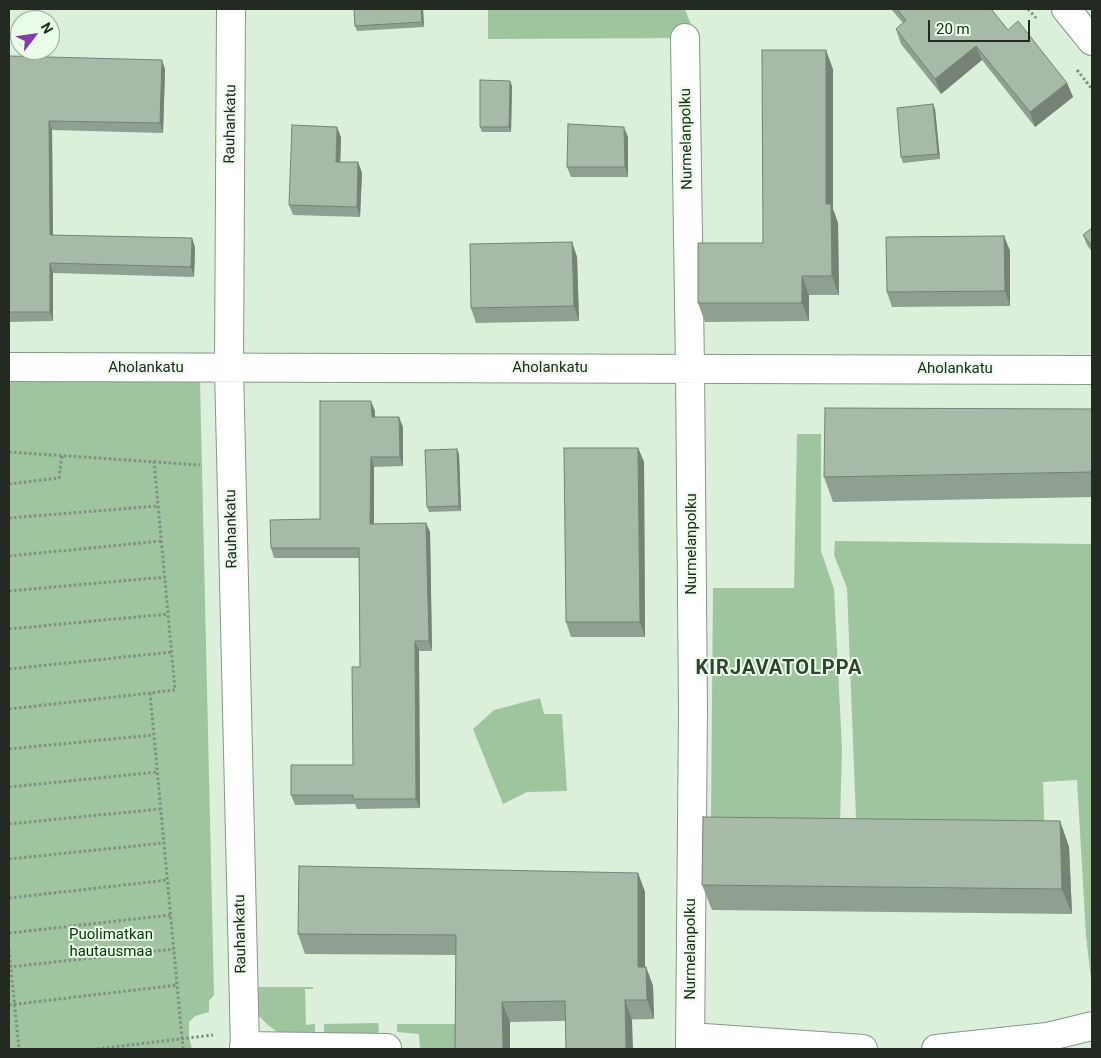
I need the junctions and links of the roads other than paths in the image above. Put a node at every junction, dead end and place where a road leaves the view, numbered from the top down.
1 (231, 9) edge
2 (1066, 9) edge
3 (685, 38) dead end
4 (1092, 41) edge
5 (9, 367) edge
6 (228, 368) junction
7 (690, 368) junction
8 (1092, 370) edge
9 (1092, 1026) edge
10 (237, 1043) edge
11 (690, 1043) edge
12 (387, 1048) edge
13 (863, 1049) edge
14 (936, 1049) edge

1 - 6 street, Rauhankatu
2 - 4 street
3 - 7 street, Nurmelanpolku
5 - 6 street, Aholankatu
6 - 7 street, Aholankatu
6 - 10 street, Rauhankatu
7 - 8 street, Aholankatu
7 - 11 street, Nurmelanpolku
9 - 14 street
10 - 12 street
11 - 13 street

